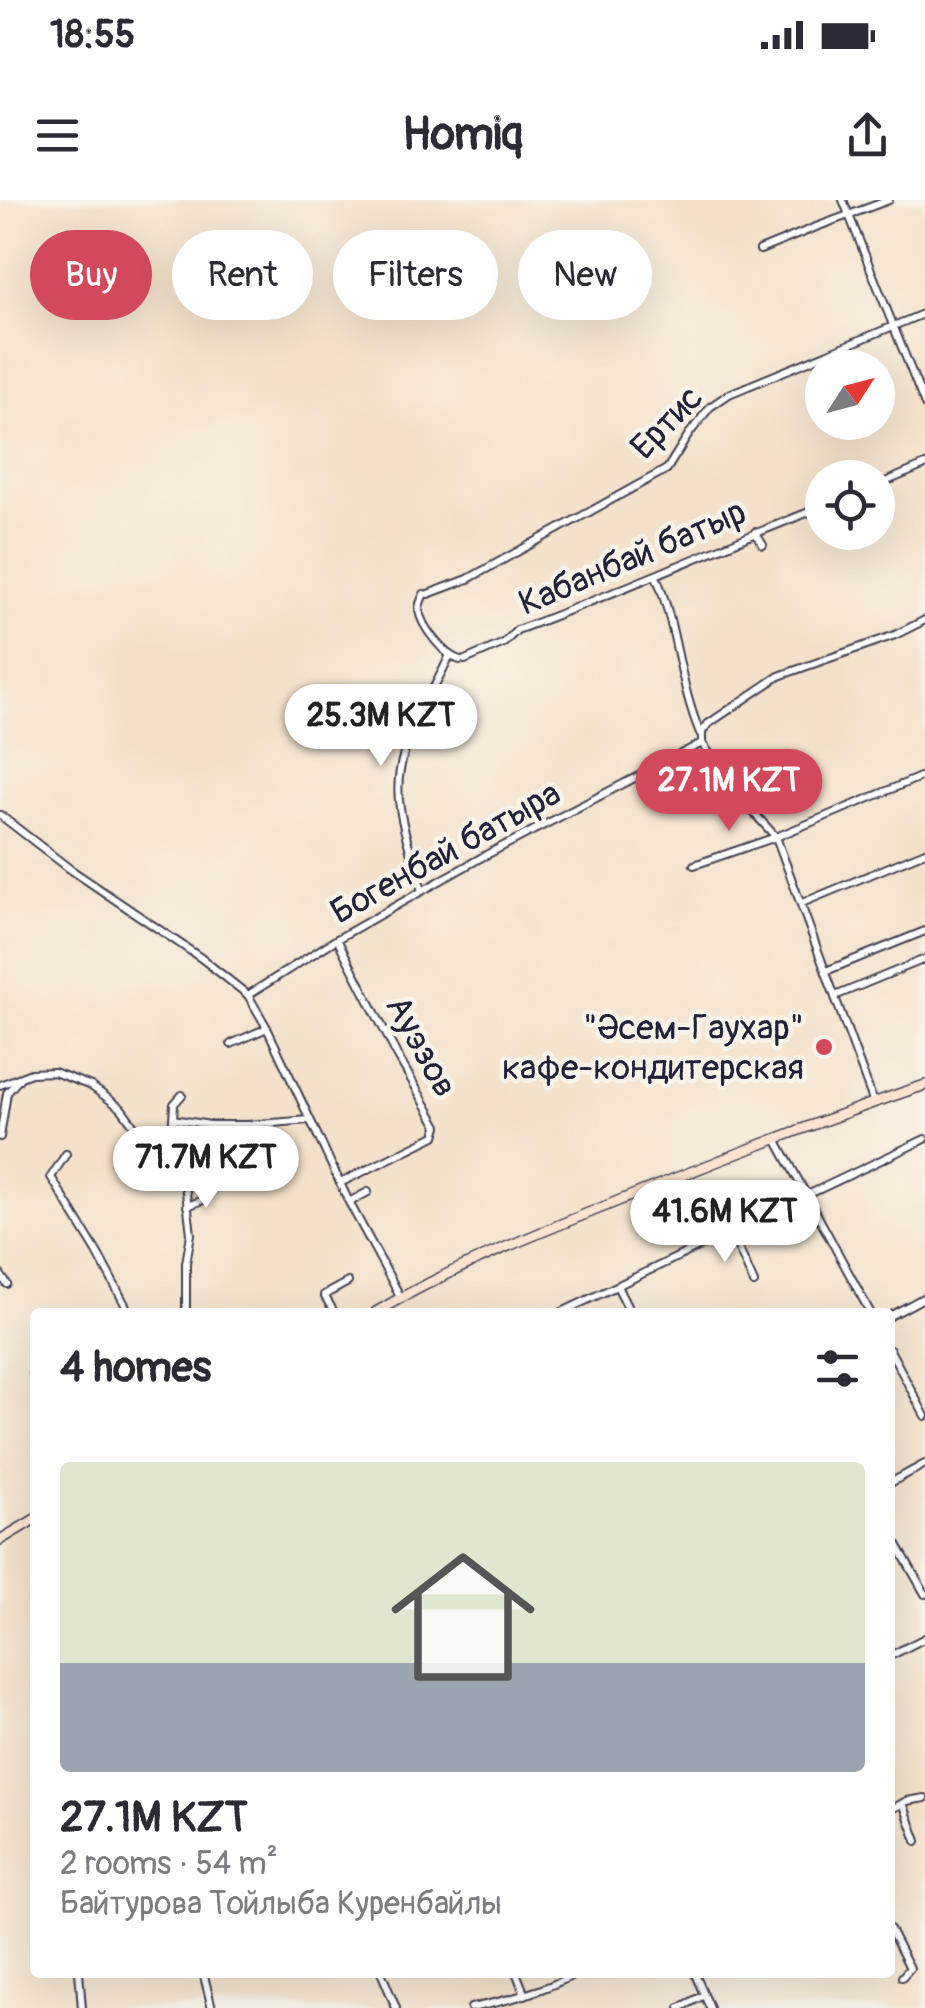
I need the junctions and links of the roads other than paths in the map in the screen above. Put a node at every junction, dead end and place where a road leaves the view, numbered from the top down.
1 (843, 200) edge
2 (888, 200) edge
3 (848, 215) junction
4 (760, 250) dead end
5 (925, 313) edge
6 (893, 326) junction
7 (925, 405) edge
8 (925, 465) edge
9 (895, 478) edge
10 (805, 513) edge
11 (755, 532) junction
12 (763, 545) dead end
13 (656, 576) junction
14 (925, 620) edge
15 (449, 656) junction
16 (702, 740) junction
17 (925, 775) edge
18 (0, 814) edge
19 (776, 837) junction
20 (925, 852) edge
21 (694, 865) dead end
22 (422, 891) junction
23 (802, 904) junction
24 (925, 931) edge
25 (337, 939) junction
26 (925, 960) edge
27 (826, 971) junction
28 (248, 995) junction
29 (835, 996) junction
30 (267, 1028) junction
31 (231, 1044) dead end
32 (21, 1076) junction
33 (0, 1086) edge
34 (924, 1089) edge
35 (182, 1096) dead end
36 (874, 1102) junction
37 (173, 1118) junction
38 (310, 1120) junction
39 (211, 1125) junction
40 (0, 1137) edge
41 (925, 1138) edge
42 (776, 1139) junction
43 (66, 1154) dead end
44 (171, 1160) junction
45 (180, 1169) junction
46 (162, 1182) dead end
47 (340, 1183) junction
48 (368, 1192) dead end
49 (807, 1195) junction
50 (202, 1200) dead end
51 (349, 1202) junction
52 (187, 1206) junction
53 (731, 1231) junction
54 (0, 1274) edge
55 (348, 1282) dead end
56 (754, 1282) dead end
57 (7, 1284) dead end
58 (617, 1286) junction
59 (925, 1297) edge
60 (401, 1298) junction
61 (127, 1308) edge
62 (186, 1308) edge
63 (332, 1308) edge
64 (383, 1308) edge
65 (570, 1308) edge
66 (628, 1308) edge
67 (868, 1308) edge
68 (895, 1313) edge
69 (895, 1359) edge
70 (925, 1416) edge
71 (925, 1464) edge
72 (895, 1480) edge
73 (30, 1522) edge
74 (0, 1540) edge
75 (895, 1541) edge
76 (925, 1594) edge
77 (925, 1638) edge
78 (895, 1653) edge
79 (925, 1798) edge
80 (903, 1803) junction
81 (895, 1807) edge
82 (917, 1841) dead end
83 (895, 1939) edge
84 (902, 1977) dead end
85 (80, 1978) edge
86 (204, 1978) edge
87 (384, 1978) edge
88 (518, 1978) edge
89 (569, 1978) edge
90 (696, 1978) edge
91 (525, 1995) junction
92 (702, 1996) junction
93 (82, 2008) edge
94 (212, 2008) edge
95 (396, 2008) edge
96 (473, 2008) edge
97 (680, 2008) edge
98 (710, 2008) edge

1 - 3 street
2 - 3 street
3 - 4 street
3 - 6 street
5 - 6 street, Ертис
6 - 7 street
6 - 15 street, Ертис
8 - 9 street
10 - 11 street, Кабанбай батыр
11 - 12 street
11 - 13 street, Кабанбай батыр
13 - 15 street, Кабанбай батыр
13 - 16 street
14 - 16 street, Богенбай батыра
15 - 22 street
16 - 19 street
16 - 22 street, Богенбай батыра
17 - 19 street
18 - 28 street
19 - 21 street
19 - 23 street
20 - 23 street
22 - 25 street, Богенбай батыра
23 - 27 street
24 - 27 street
25 - 28 street, Богенбай батыра
25 - 47 street, Ауэзов
26 - 29 street
27 - 29 street
28 - 30 street
29 - 36 street
30 - 31 street
30 - 38 street
32 - 33 street
32 - 40 street
32 - 44 street
34 - 36 main road
35 - 37 street
36 - 42 main road
37 - 39 street
37 - 44 street
38 - 39 street
38 - 47 street
39 - 45 street
41 - 49 street
42 - 49 street
42 - 60 main road
43 - 61 street
44 - 45 street
45 - 46 street
45 - 52 street
47 - 51 street
48 - 51 street
49 - 53 street
49 - 67 street
50 - 52 street
51 - 60 street
52 - 62 street
53 - 56 street
53 - 58 street
54 - 57 street
55 - 63 street
58 - 65 street
58 - 66 street
59 - 68 street
60 - 64 main road
69 - 70 street
71 - 72 street
73 - 74 main road
75 - 76 street
77 - 78 street
79 - 80 street
80 - 81 street
80 - 82 street
83 - 84 street
85 - 93 street
86 - 94 street
87 - 95 street
88 - 91 street
89 - 91 street
90 - 92 street
91 - 96 street
92 - 97 street
92 - 98 street

